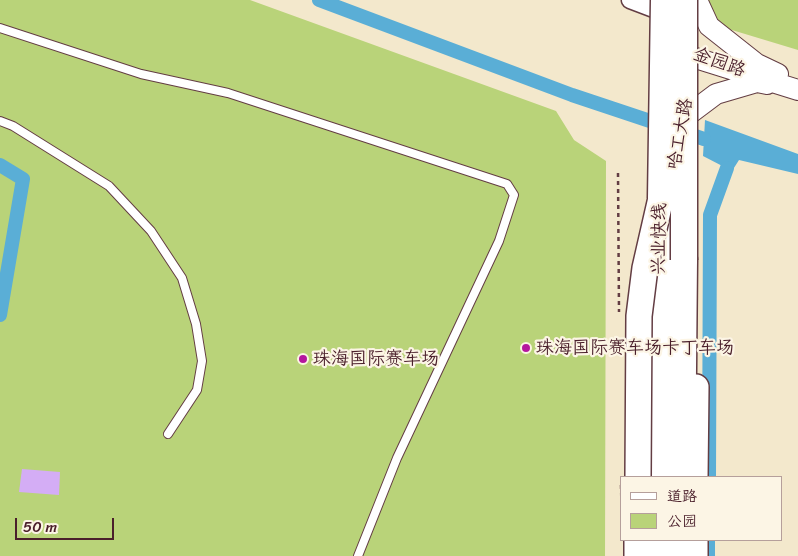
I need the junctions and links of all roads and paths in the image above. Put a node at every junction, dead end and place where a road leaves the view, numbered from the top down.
1 (630, 0) edge
2 (684, 0) edge
3 (690, 0) edge
4 (697, 0) edge
5 (661, 4) edge
6 (0, 28) edge
7 (689, 56) junction
8 (796, 87) edge
9 (688, 115) junction
10 (0, 121) edge
11 (664, 160) junction
12 (661, 198) junction
13 (684, 260) junction
14 (168, 434) dead end
15 (638, 476) edge
16 (654, 476) edge
17 (660, 476) edge
18 (671, 476) edge
19 (682, 476) edge
20 (696, 476) edge
21 (637, 541) edge
22 (654, 541) edge
23 (660, 541) edge
24 (670, 541) edge
25 (681, 541) edge
26 (695, 541) edge
27 (358, 556) edge
28 (637, 556) edge
29 (654, 556) edge
30 (660, 556) edge
31 (670, 556) edge
32 (681, 556) edge
33 (695, 556) edge

1 - 5 street
2 - 13 highway, 兴业快线, bridge
3 - 7 street, 哈工大路
4 - 8 street
5 - 7 street, 金园路
5 - 11 street, 哈工大路
5 - 12 highway, 兴业快线, bridge
6 - 27 lane
7 - 8 street, 金园路
7 - 9 street, 哈工大路
8 - 9 street
9 - 11 street, 哈工大路, bridge
10 - 14 lane
11 - 16 street, 哈工大路
11 - 18 street, 哈工大路
12 - 15 main road, bridge
12 - 17 highway, 兴业快线, bridge
13 - 19 highway, 兴业快线
13 - 20 main road
21 - 28 main road
22 - 29 street
23 - 30 highway
24 - 31 street
25 - 32 highway
26 - 33 main road

